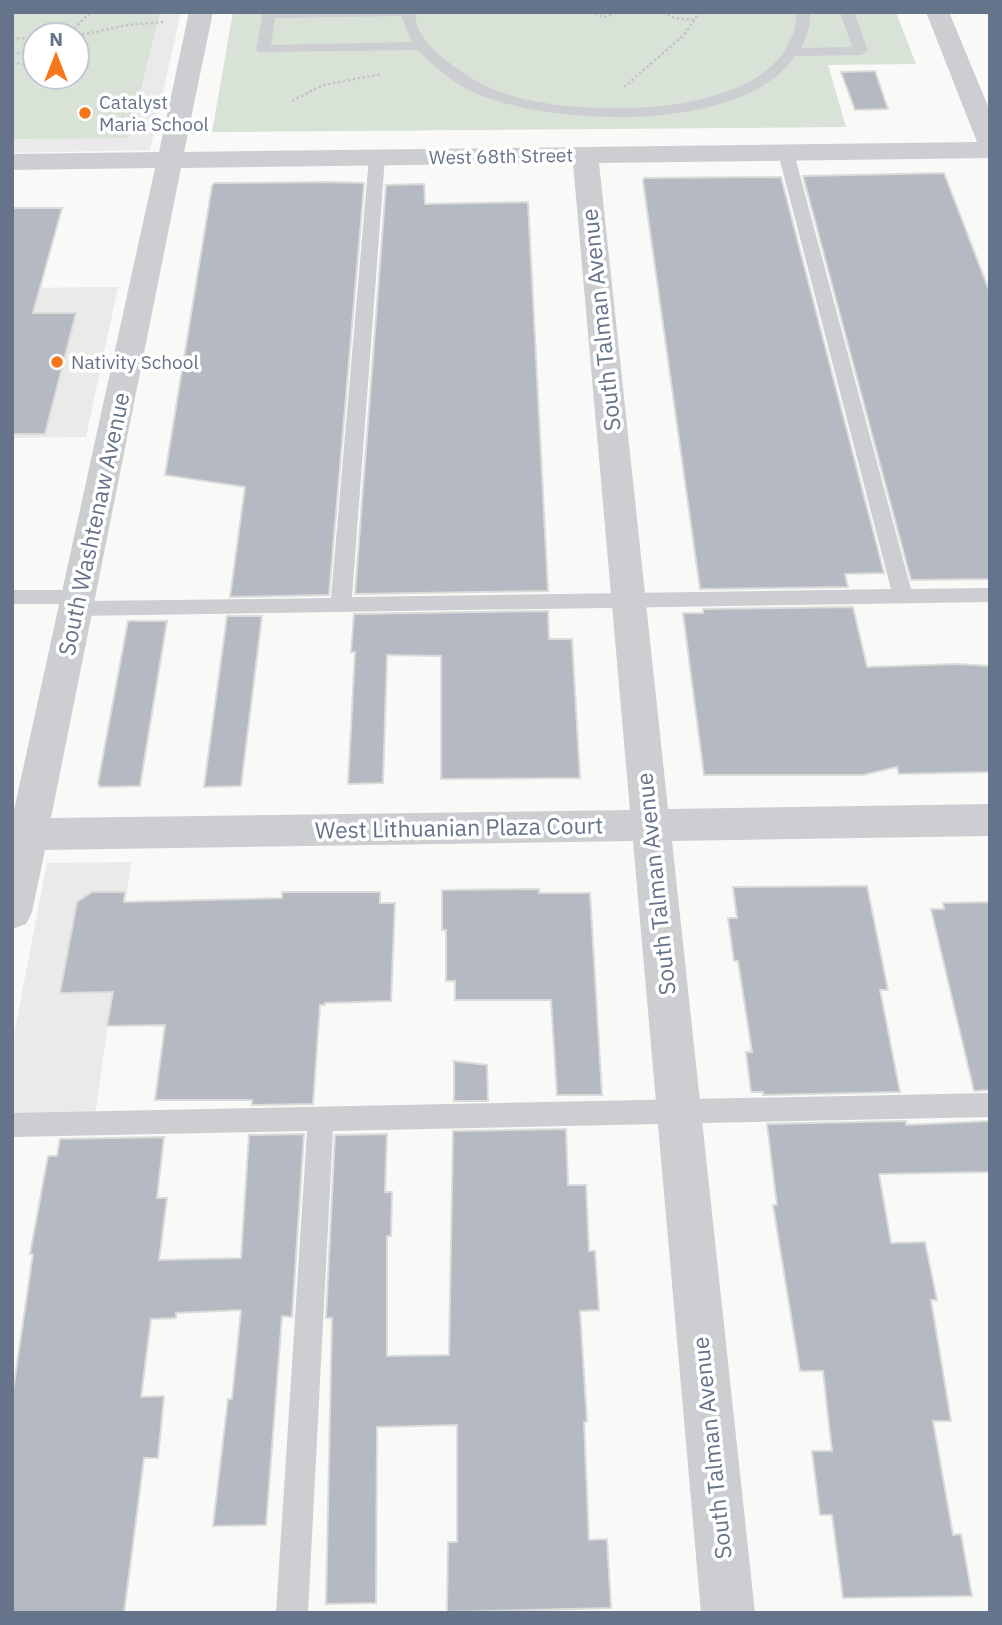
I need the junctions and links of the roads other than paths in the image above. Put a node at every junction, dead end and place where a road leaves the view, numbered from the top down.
1 (201, 12) edge
2 (408, 12) edge
3 (803, 12) edge
4 (847, 12) edge
5 (937, 12) edge
6 (421, 45) junction
7 (792, 52) junction
8 (990, 143) edge
9 (990, 150) edge
10 (786, 153) junction
11 (585, 155) junction
12 (377, 157) junction
13 (170, 160) junction
14 (12, 162) edge
15 (990, 595) edge
16 (903, 596) junction
17 (12, 597) edge
18 (628, 601) junction
19 (77, 603) junction
20 (341, 605) junction
21 (990, 820) edge
22 (650, 825) junction
23 (20, 834) edge
24 (12, 912) edge
25 (990, 1105) edge
26 (679, 1112) junction
27 (321, 1119) junction
28 (12, 1125) edge
29 (292, 1613) edge
30 (728, 1613) edge

1 - 13 street, South Washtenaw Avenue
2 - 6 lane
2 - 6 lane
3 - 7 lane
4 - 7 lane
5 - 8 street
6 - 7 lane
9 - 10 street, West 68th Street
10 - 11 street, West 68th Street
10 - 16 lane
11 - 12 street, West 68th Street
11 - 18 street, South Talman Avenue
12 - 13 street, West 68th Street
12 - 20 lane
13 - 14 street, West 68th Street
13 - 19 street, South Washtenaw Avenue
15 - 16 lane
16 - 18 lane
17 - 19 lane
18 - 20 lane
18 - 22 street, South Talman Avenue
19 - 20 lane
19 - 23 street, South Washtenaw Avenue
21 - 22 street, West Lithuanian Plaza Court
22 - 23 street, West Lithuanian Plaza Court
22 - 26 street, South Talman Avenue
23 - 24 street, South Washtenaw Avenue
25 - 26 lane
26 - 27 lane
26 - 30 street, South Talman Avenue
27 - 28 lane
27 - 29 lane

